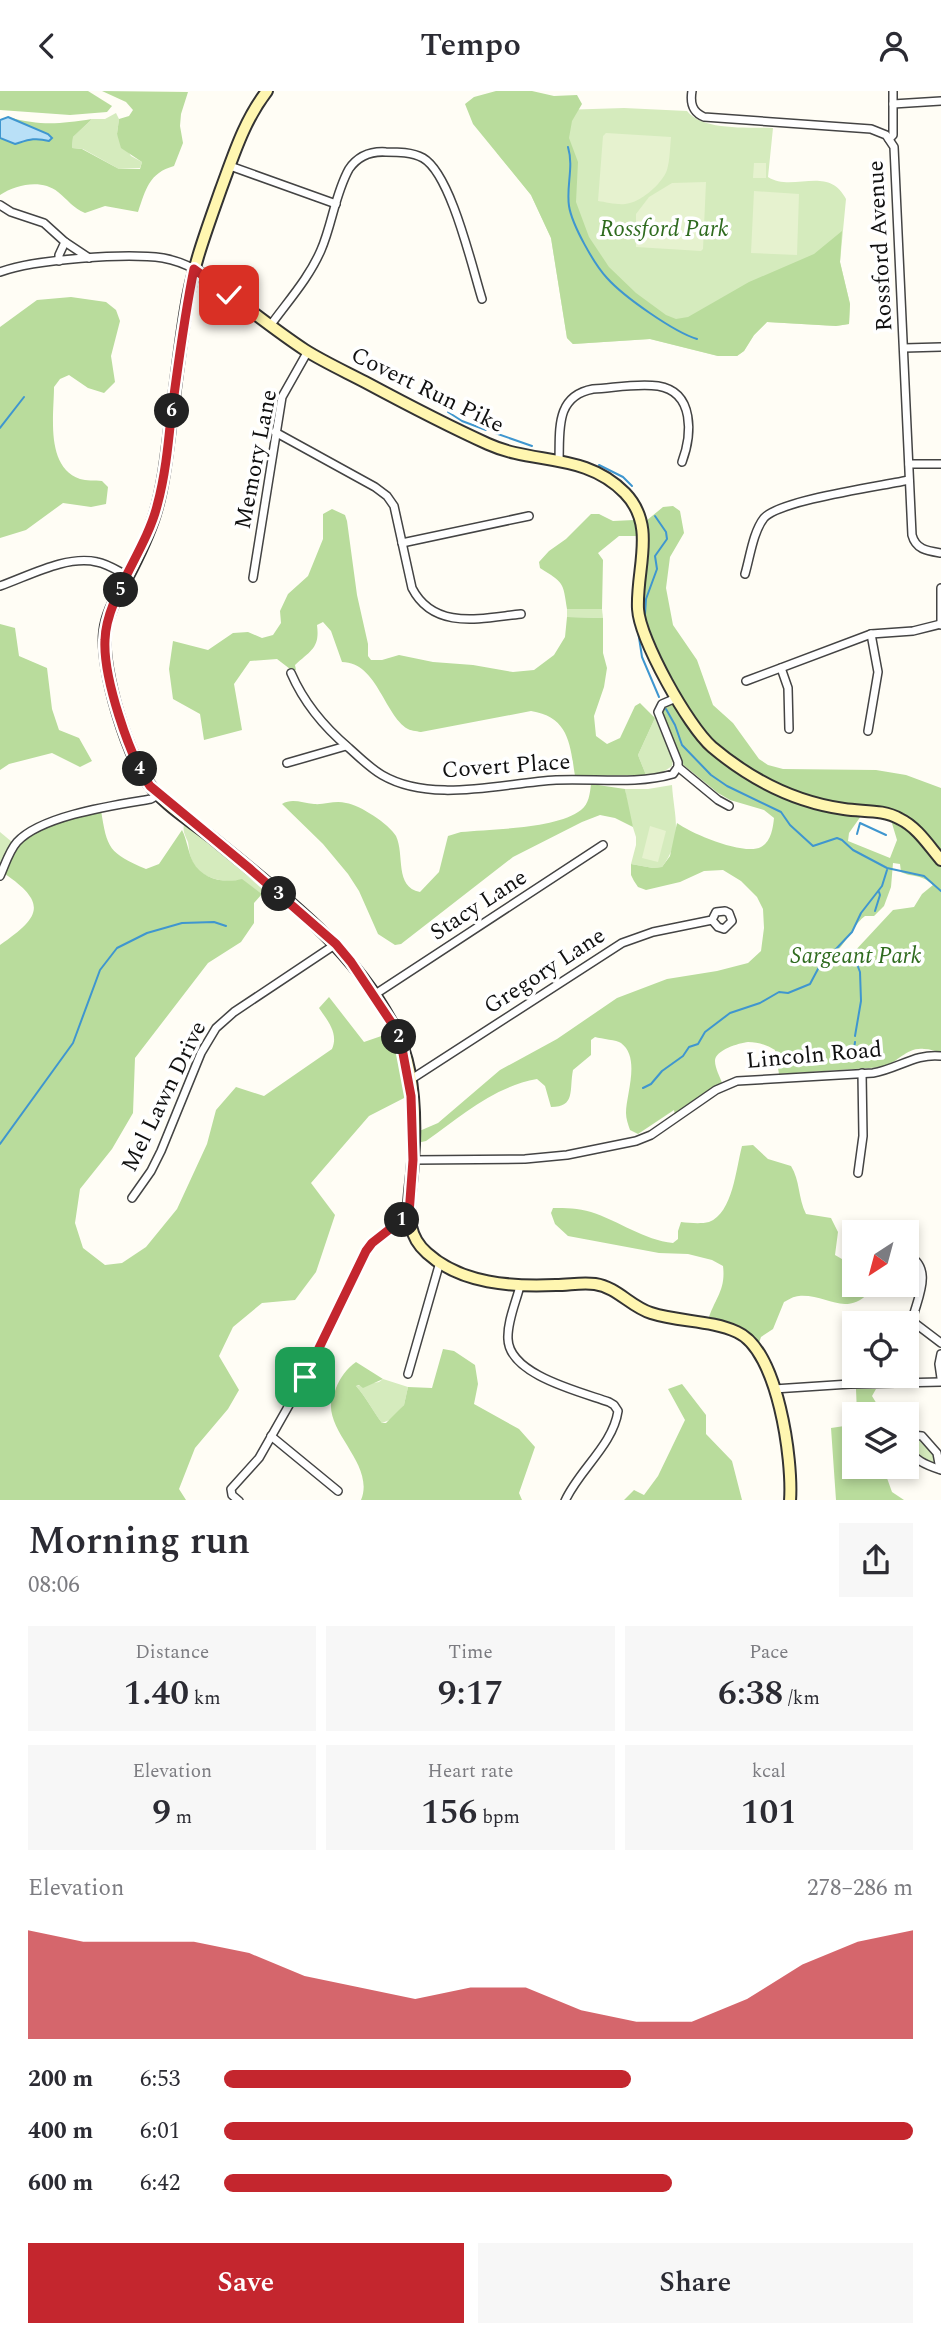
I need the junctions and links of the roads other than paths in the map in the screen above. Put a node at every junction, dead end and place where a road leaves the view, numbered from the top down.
1 (267, 91) edge
2 (692, 91) edge
3 (893, 91) edge
4 (941, 101) edge
5 (893, 104) junction
6 (889, 139) junction
7 (230, 166) junction
8 (336, 204) junction
9 (0, 205) edge
10 (65, 242) junction
11 (89, 258) junction
12 (59, 261) junction
13 (194, 269) junction
14 (0, 272) edge
15 (482, 299) dead end
16 (270, 326) junction
17 (941, 347) edge
18 (904, 348) junction
19 (308, 351) junction
20 (275, 432) junction
21 (559, 460) junction
22 (682, 462) dead end
23 (909, 464) junction
24 (941, 464) edge
25 (909, 481) junction
26 (529, 516) dead end
27 (402, 543) junction
28 (941, 553) edge
29 (745, 574) dead end
30 (128, 576) junction
31 (253, 578) dead end
32 (0, 586) edge
33 (941, 588) edge
34 (521, 614) dead end
35 (941, 625) edge
36 (871, 634) junction
37 (781, 668) junction
38 (291, 673) dead end
39 (746, 681) dead end
40 (676, 698) junction
41 (789, 729) dead end
42 (868, 731) dead end
43 (346, 746) junction
44 (287, 763) dead end
45 (678, 767) junction
46 (158, 795) junction
47 (730, 806) dead end
48 (603, 845) dead end
49 (941, 860) edge
50 (0, 876) edge
51 (712, 921) dead end
52 (336, 944) junction
53 (374, 995) junction
54 (941, 1056) edge
55 (862, 1073) junction
56 (409, 1080) junction
57 (413, 1160) junction
58 (858, 1173) dead end
59 (132, 1198) dead end
60 (409, 1214) junction
61 (440, 1262) junction
62 (919, 1269) edge
63 (921, 1280) joint
64 (520, 1286) junction
65 (915, 1311) edge
66 (919, 1326) edge
67 (941, 1343) edge
68 (941, 1354) edge
69 (408, 1374) dead end
70 (941, 1380) edge
71 (774, 1389) junction
72 (271, 1436) junction
73 (919, 1436) edge
74 (919, 1460) edge
75 (941, 1469) edge
76 (338, 1491) dead end
77 (239, 1500) edge
78 (565, 1500) edge
79 (790, 1500) edge

1 - 7 street
2 - 6 street, Rossford Avenue
3 - 5 street
4 - 5 street
5 - 6 street
6 - 18 street, Rossford Avenue
7 - 8 street
7 - 13 street
8 - 15 street
8 - 16 street
9 - 10 street
10 - 11 street
10 - 12 street
11 - 12 street
11 - 13 street
12 - 14 street
13 - 16 street, Covert Run Pike
13 - 30 street
16 - 19 street, Covert Run Pike
17 - 18 street
18 - 23 street, Rossford Avenue
19 - 20 street, Memory Lane
19 - 21 street, Covert Run Pike
20 - 27 street
20 - 31 street, Memory Lane
21 - 22 street
21 - 40 street, Covert Run Pike
23 - 24 street
23 - 25 street, Rossford Avenue
25 - 28 street, Rossford Avenue
25 - 29 street
26 - 27 street
27 - 34 street
30 - 32 street
30 - 46 street
33 - 35 street
35 - 36 street
36 - 37 street
36 - 42 street
37 - 39 street
37 - 41 street
38 - 43 street, Covert Place
40 - 45 street
40 - 49 street, Covert Run Pike
43 - 44 street
43 - 45 street, Covert Place
45 - 47 street
46 - 50 street
46 - 52 street
48 - 53 street, Stacy Lane
51 - 56 street, Gregory Lane
52 - 53 street
52 - 59 street, Mel Lawn Drive
53 - 56 street
54 - 55 street, Lincoln Road
55 - 57 street, Lincoln Road
55 - 58 street
56 - 57 street
57 - 60 street
60 - 61 street
60 - 72 street
61 - 64 street
61 - 69 street
62 - 63 street
63 - 65 street
64 - 71 street
64 - 78 street
66 - 67 street
68 - 70 street
70 - 71 street
71 - 79 street
72 - 76 street
72 - 77 street
73 - 75 street
74 - 75 street

